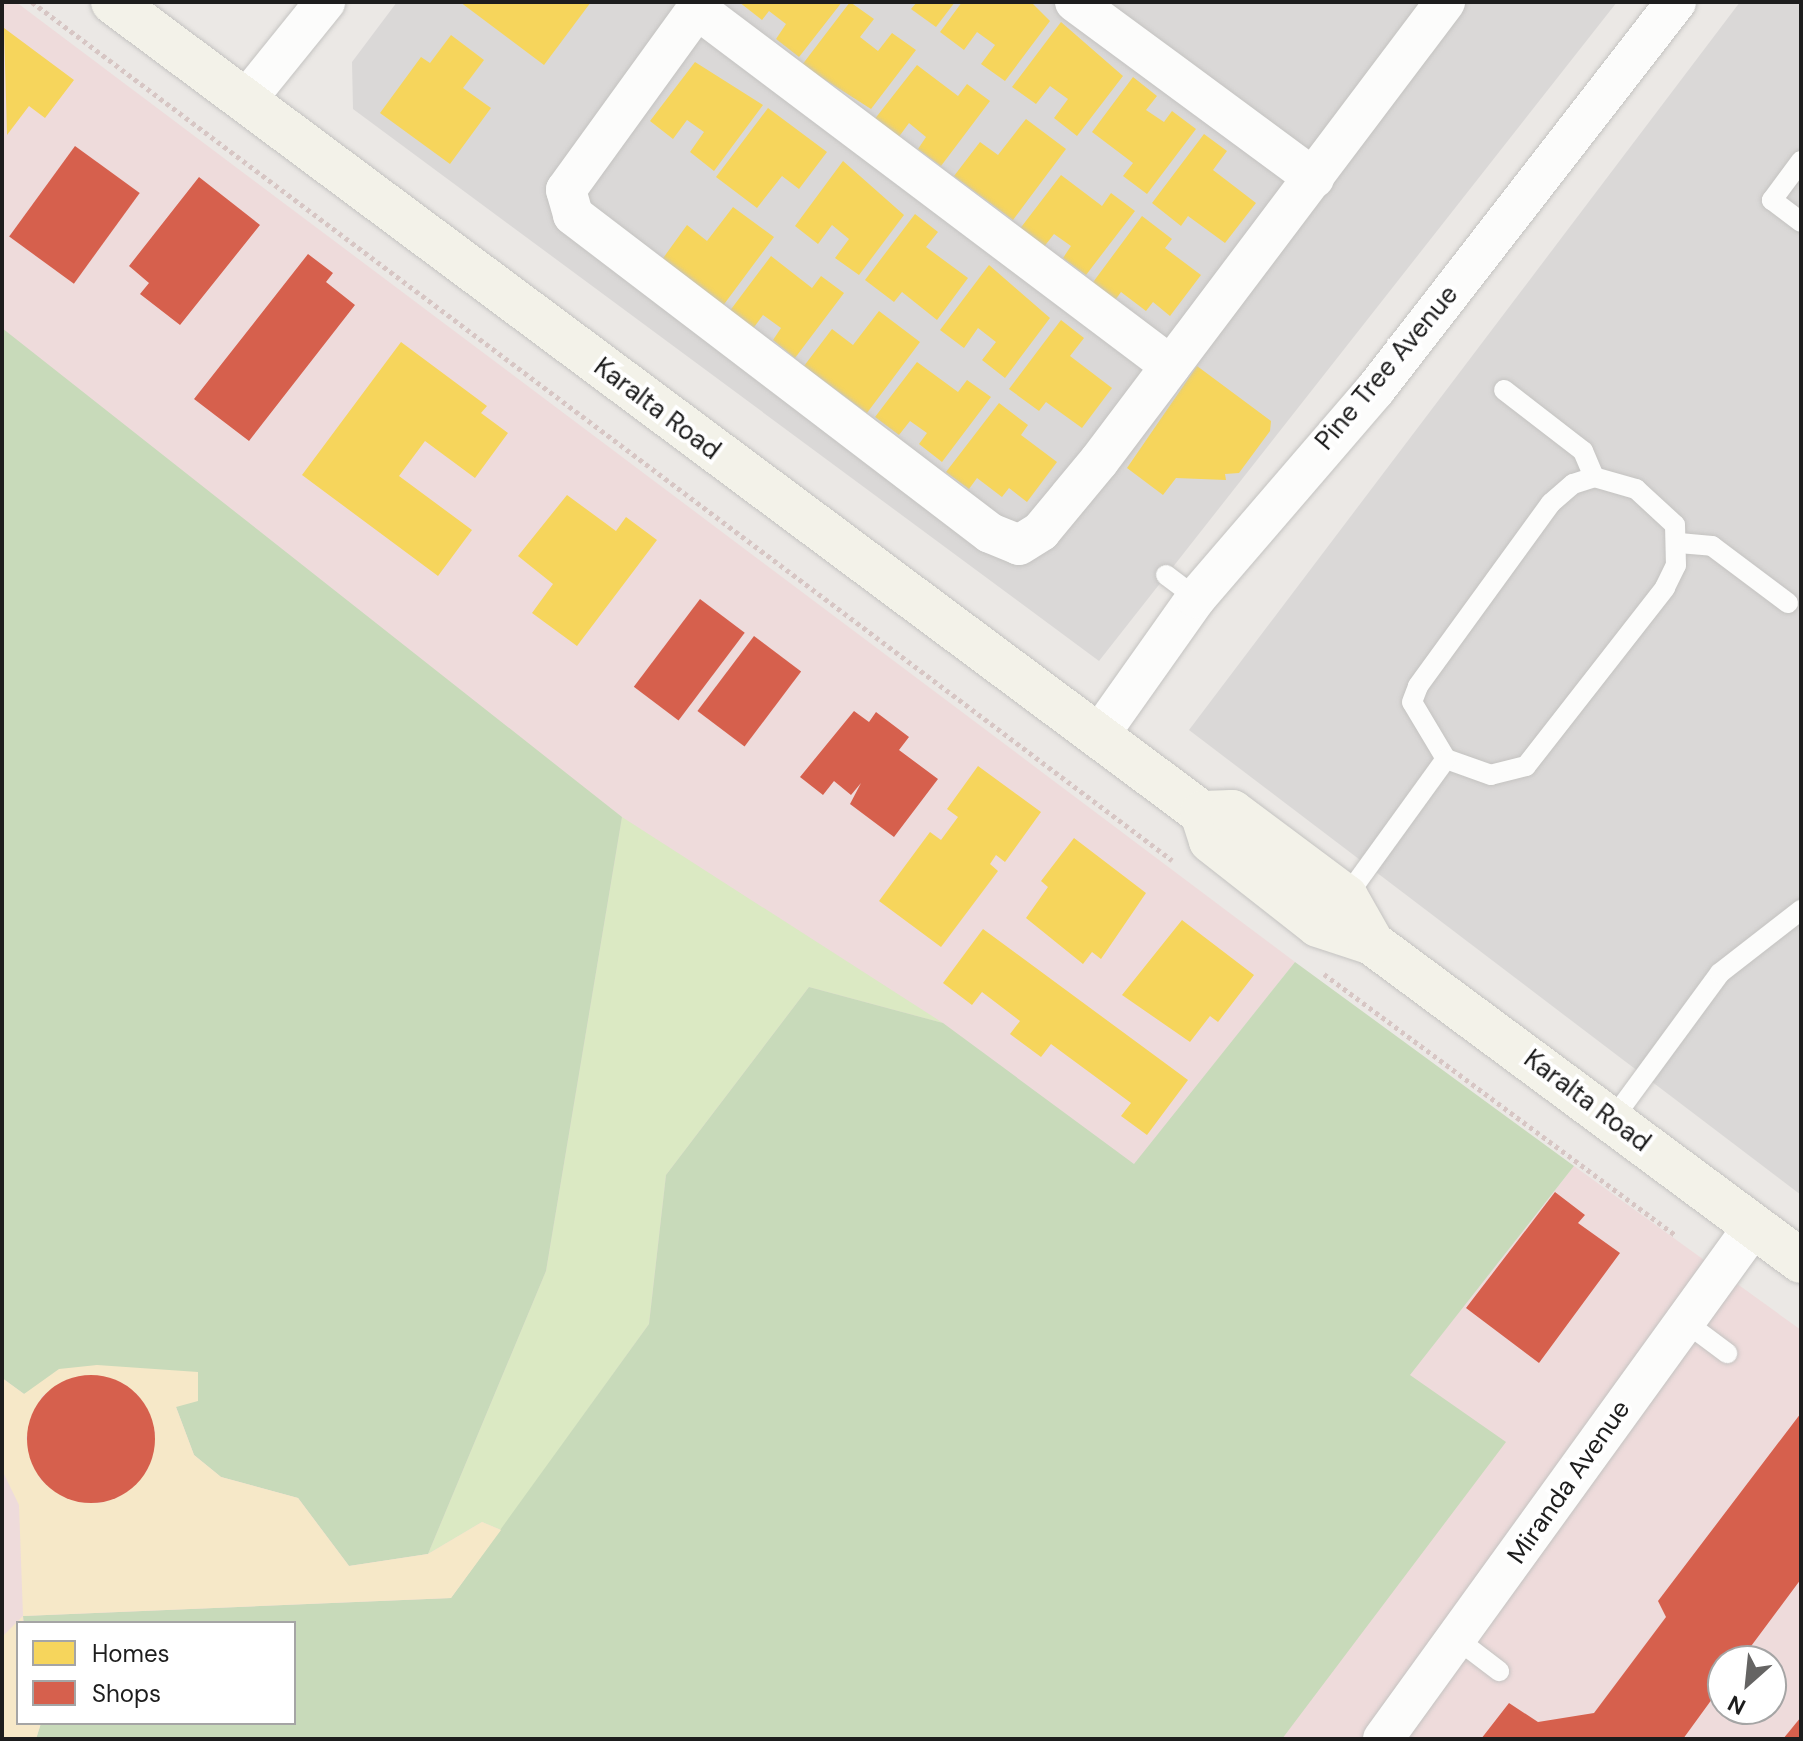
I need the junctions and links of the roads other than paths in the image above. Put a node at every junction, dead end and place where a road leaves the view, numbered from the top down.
1 (113, 2) edge
2 (325, 2) edge
3 (1075, 2) edge
4 (1445, 2) edge
5 (1676, 2) edge
6 (700, 6) edge
7 (246, 100) junction
8 (1801, 161) edge
9 (1314, 178) junction
10 (1801, 222) edge
11 (1171, 366) junction
12 (1504, 390) dead end
13 (1594, 477) junction
14 (1679, 543) junction
15 (1788, 603) dead end
16 (1099, 735) junction
17 (1446, 759) junction
18 (1202, 813) junction
19 (1346, 897) junction
20 (1801, 910) edge
21 (1372, 943) junction
22 (1612, 1120) junction
23 (1754, 1226) junction
24 (1801, 1261) edge
25 (1684, 1321) junction
26 (1727, 1353) dead end
27 (1457, 1639) junction
28 (1499, 1671) dead end
29 (1383, 1739) edge

1 - 7 street, Karalta Road
2 - 7 street
3 - 9 street
4 - 9 street
5 - 16 street, Pine Tree Avenue
6 - 11 street
6 - 11 street
7 - 16 street, Karalta Road
8 - 10 lane
9 - 11 street
12 - 13 lane
13 - 14 lane
13 - 17 lane
14 - 15 lane
14 - 17 lane
16 - 18 street, Karalta Road
17 - 19 lane
18 - 19 street, Karalta Road
18 - 21 street, Karalta Road
19 - 21 street, Karalta Road
20 - 22 lane
21 - 22 street, Karalta Road
22 - 23 street, Karalta Road
23 - 24 street, Karalta Road
23 - 25 street, Miranda Avenue
25 - 26 lane
25 - 27 street, Miranda Avenue
27 - 28 lane
27 - 29 street, Miranda Avenue

